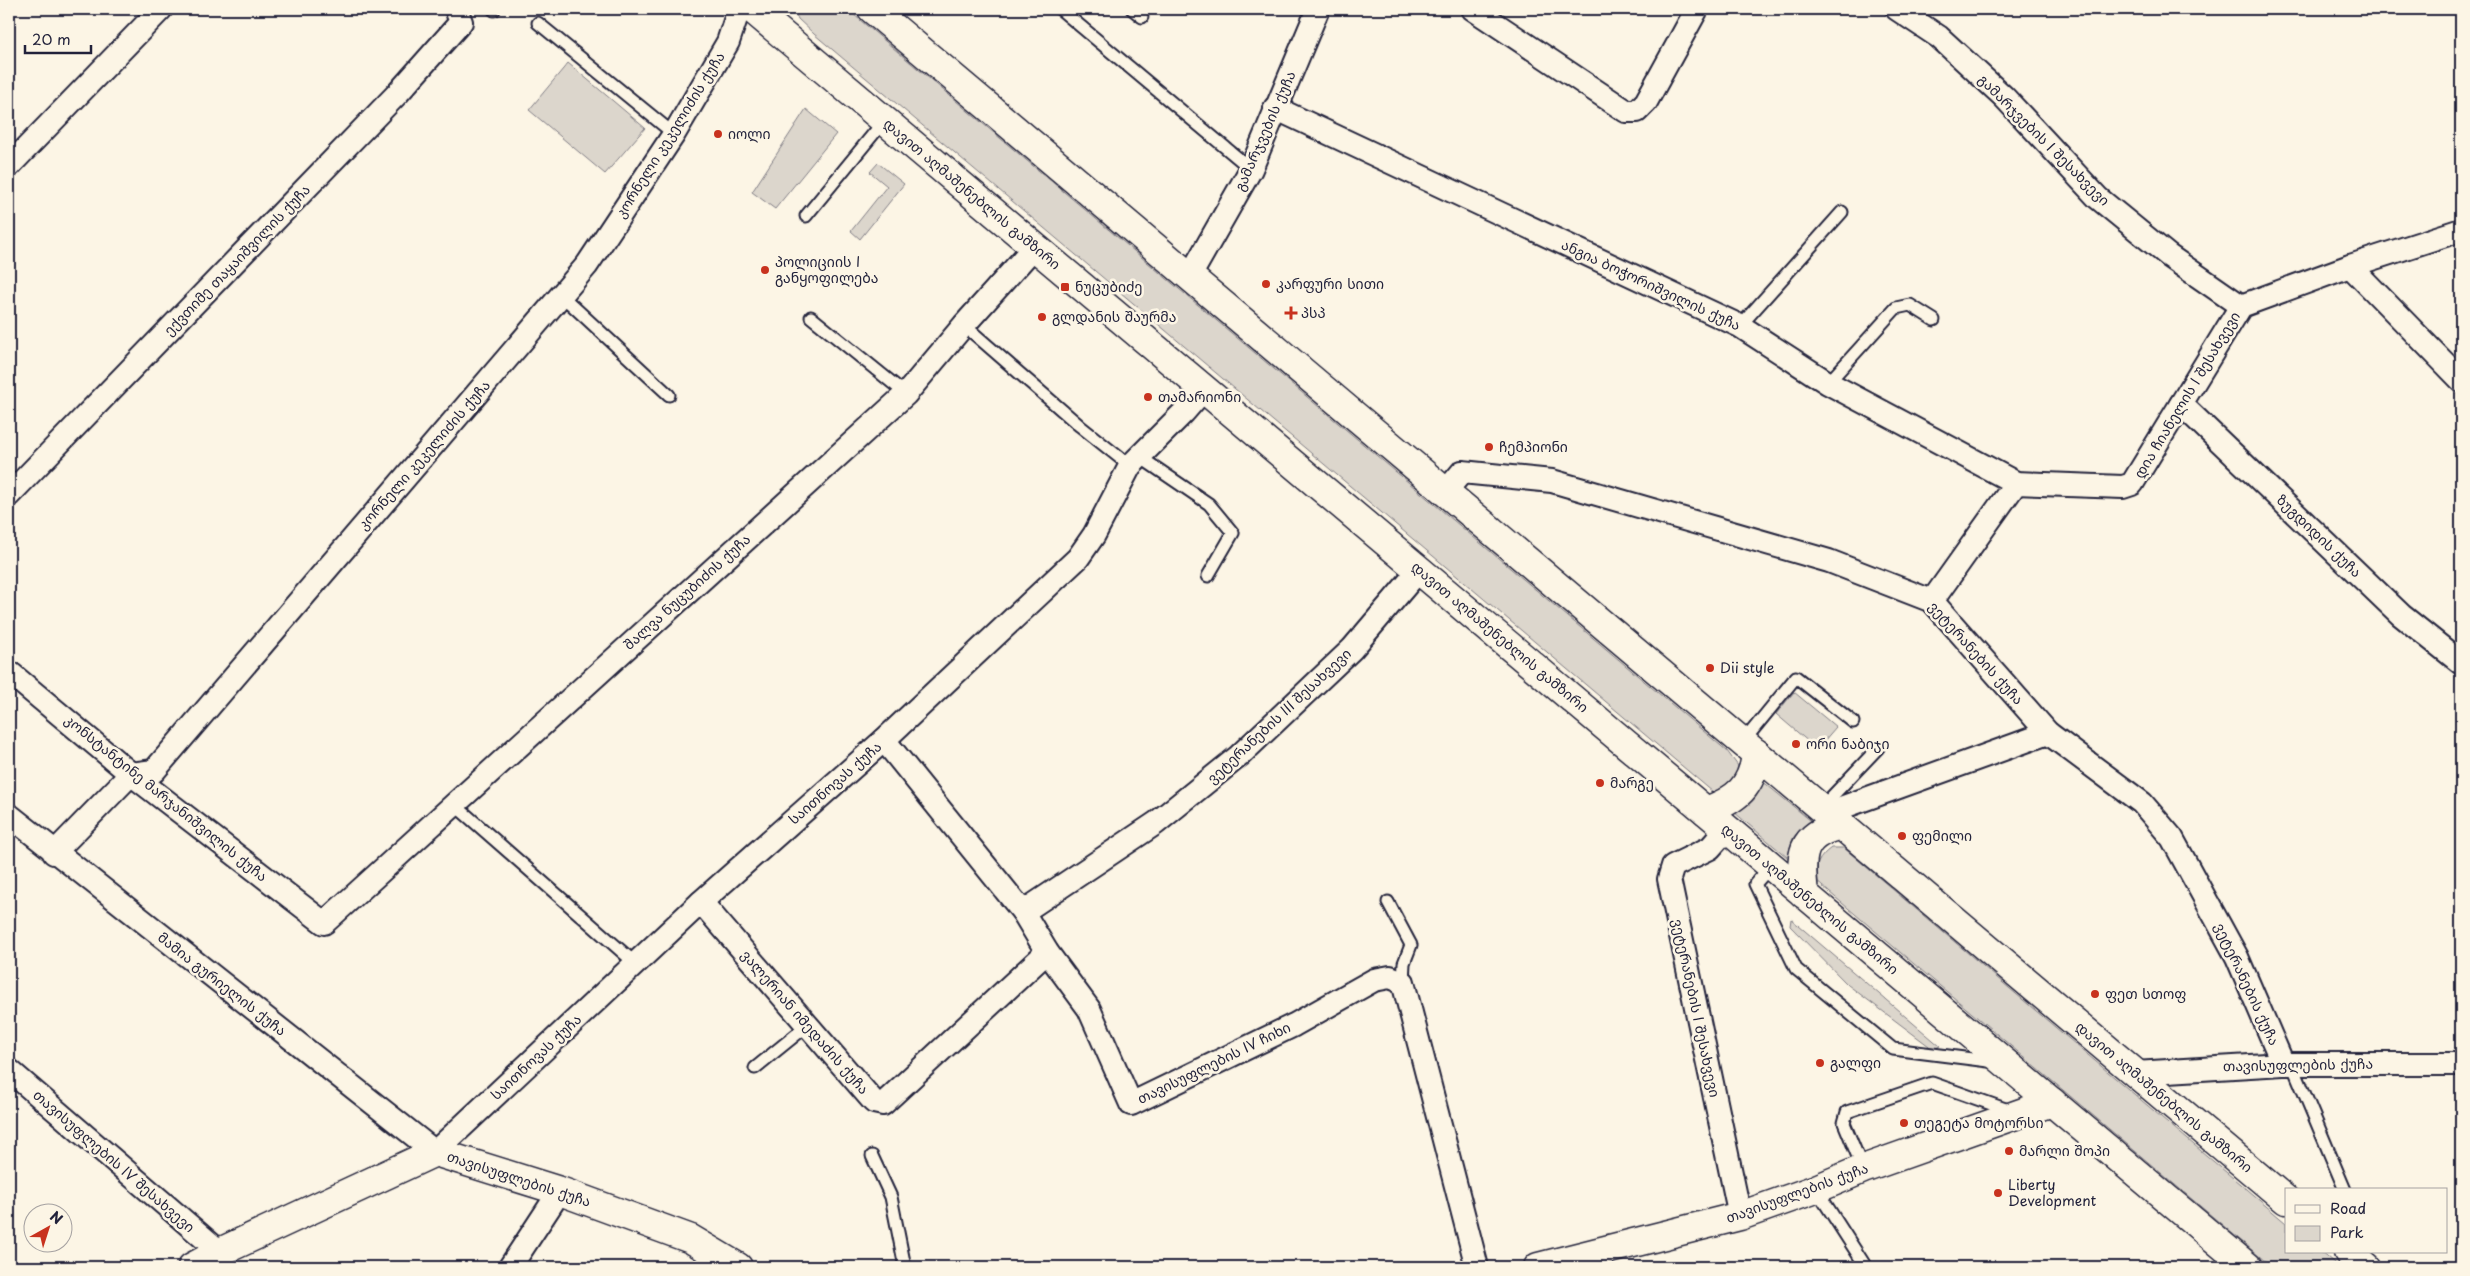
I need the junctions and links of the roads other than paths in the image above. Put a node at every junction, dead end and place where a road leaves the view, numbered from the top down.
1 (161, 9) edge
2 (739, 9) edge
3 (752, 9) edge
4 (872, 9) edge
5 (1060, 9) edge
6 (1132, 9) edge
7 (1318, 9) edge
8 (1472, 9) edge
9 (1697, 9) edge
10 (1897, 9) edge
11 (459, 15) edge
12 (1142, 17) dead end
13 (538, 23) dead end
14 (1275, 108) junction
15 (884, 120) junction
16 (674, 134) junction
17 (9, 166) edge
18 (1251, 169) junction
19 (1842, 212) dead end
20 (806, 216) dead end
21 (2461, 230) edge
22 (1036, 246) junction
23 (2350, 266) junction
24 (1190, 276) junction
25 (562, 295) junction
26 (2241, 306) junction
27 (811, 316) dead end
28 (1934, 320) dead end
29 (964, 326) junction
30 (1740, 326) junction
31 (2461, 380) edge
32 (1828, 383) junction
33 (1204, 389) junction
34 (906, 394) junction
35 (669, 395) dead end
36 (2181, 404) junction
37 (1135, 461) junction
38 (2016, 483) junction
39 (1446, 491) junction
40 (9, 495) edge
41 (1420, 569) junction
42 (1208, 576) dead end
43 (1932, 601) junction
44 (2461, 662) edge
45 (9, 672) edge
46 (1853, 722) dead end
47 (2048, 733) junction
48 (884, 740) junction
49 (1750, 747) junction
50 (1878, 748) dead end
51 (132, 774) junction
52 (455, 806) junction
53 (1706, 811) junction
54 (9, 815) edge
55 (1830, 815) junction
56 (1727, 829) junction
57 (54, 853) junction
58 (1771, 866) junction
59 (1804, 894) junction
60 (701, 902) junction
61 (1388, 902) dead end
62 (1023, 912) junction
63 (324, 923) joint
64 (1047, 952) junction
65 (635, 964) junction
66 (1403, 982) junction
67 (808, 1025) junction
68 (2004, 1062) junction
69 (2288, 1064) junction
70 (2461, 1064) edge
71 (755, 1068) dead end
72 (9, 1070) edge
73 (2135, 1073) junction
74 (2052, 1102) junction
75 (2017, 1114) junction
76 (435, 1152) junction
77 (872, 1156) dead end
78 (1863, 1169) junction
79 (2344, 1188) edge
80 (1816, 1189) junction
81 (560, 1191) junction
82 (2285, 1199) edge
83 (1740, 1216) junction
84 (220, 1252) junction
85 (2350, 1254) edge
86 (192, 1267) edge
87 (510, 1267) edge
88 (738, 1267) edge
89 (905, 1267) edge
90 (1477, 1267) edge
91 (1538, 1267) edge
92 (1866, 1267) edge
93 (2248, 1267) edge
94 (2366, 1267) edge

1 - 17 street
2 - 16 street, კორნელი კეკელიძის ქუჩა
3 - 15 main road, დავით აღმაშენებლის გამზირი
4 - 24 main road, დავით აღმაშენებლის გამზირი
5 - 18 lane
6 - 12 lane
7 - 14 street, გამარჯვების ქუჩა
8 - 9 street
10 - 26 street, გამარჯვების I შესახვევი
11 - 40 street, ექვთიმე თაყაიშვილის ქუჩა
13 - 16 lane
14 - 18 street, გამარჯვების ქუჩა
14 - 30 street, ანგია ბოჭორიშვილის ქუჩა
15 - 20 lane
15 - 22 main road, დავით აღმაშენებლის გამზირი
16 - 25 street, კორნელი კეკელიძის ქუჩა
18 - 24 street, გამარჯვების ქუჩა
19 - 30 lane
21 - 23 street, დია ჩიანელის I შესახვევი
22 - 29 street, შალვა ნუცუბიძის ქუჩა
22 - 33 main road, დავით აღმაშენებლის გამზირი
23 - 26 street, დია ჩიანელის I შესახვევი
23 - 31 street
24 - 39 main road, დავით აღმაშენებლის გამზირი
25 - 35 lane
25 - 51 street, კორნელი კეკელიძის ქუჩა
26 - 36 street, დია ჩიანელის I შესახვევი
27 - 34 lane
28 - 32 lane
29 - 34 street, შალვა ნუცუბიძის ქუჩა
29 - 37 lane
30 - 32 street, ანგია ბოჭორიშვილის ქუჩა
32 - 38 street, ანგია ბოჭორიშვილის ქუჩა
33 - 37 street, საითნოვას ქუჩა
33 - 41 main road, დავით აღმაშენებლის გამზირი
34 - 52 street, შალვა ნუცუბიძის ქუჩა
36 - 38 street, დია ჩიანელის I შესახვევი
36 - 44 street, ზუგდიდის ქუჩა
37 - 42 lane
37 - 48 street, საითნოვას ქუჩა
38 - 43 street
39 - 43 street, ვეტერანების ქუჩა
39 - 49 main road, დავით აღმაშენებლის გამზირი
41 - 53 main road, დავით აღმაშენებლის გამზირი
41 - 62 street, ვეტერანების III შესახვევი
43 - 47 street, ვეტერანების ქუჩა
45 - 51 street, კონსტანტინე მარჯანიშვილის ქუჩა
46 - 49 lane
47 - 55 street
47 - 69 street, ვეტერანების ქუჩა
48 - 60 street, საითნოვას ქუჩა
48 - 62 street, თავისუფლების IV ჩიხი
49 - 53 main road
49 - 55 main road, დავით აღმაშენებლის გამზირი
50 - 55 lane
51 - 57 street
51 - 63 street, კონსტანტინე მარჯანიშვილის ქუჩა
52 - 63 street, შალვა ნუცუბიძის ქუჩა
52 - 65 lane
53 - 56 main road, დავით აღმაშენებლის გამზირი
54 - 57 street, მამია გურიელის ქუჩა
55 - 59 main road
55 - 73 main road, დავით აღმაშენებლის გამზირი
56 - 58 main road, დავით აღმაშენებლის გამზირი
56 - 83 street, ვეტერანების I შესახვევი
57 - 76 street, მამია გურიელის ქუჩა
58 - 59 main road, დავით აღმაშენებლის გამზირი
58 - 68 lane
59 - 68 main road, დავით აღმაშენებლის გამზირი
60 - 65 street, საითნოვას ქუჩა
60 - 67 street, ვალერიან იმედაძის ქუჩა
61 - 66 lane
62 - 64 street, თავისუფლების IV ჩიხი
64 - 66 street, თავისუფლების IV ჩიხი
64 - 67 street, ვალერიან იმედაძის ქუჩა
65 - 76 street, საითნოვას ქუჩა
66 - 90 street
67 - 71 lane
68 - 74 main road, დავით აღმაშენებლის გამზირი
69 - 70 street, თავისუფლების ქუჩა
69 - 73 street, თავისუფლების ქუჩა
69 - 79 lane
72 - 84 street, თავისუფლების IV შესახვევი
73 - 82 main road, დავით აღმაშენებლის გამზირი
74 - 75 main road, თავისუფლების ქუჩა
74 - 93 main road, დავით აღმაშენებლის გამზირი
75 - 78 main road, თავისუფლების ქუჩა
75 - 78 lane
76 - 81 main road, თავისუფლების ქუჩა
76 - 84 main road, თავისუფლების ქუჩა
77 - 89 lane
78 - 80 main road, თავისუფლების ქუჩა
80 - 83 main road, თავისუფლების ქუჩა
80 - 92 lane
81 - 87 street
81 - 88 main road, თავისუფლების ქუჩა
83 - 91 main road, თავისუფლების ქუჩა
84 - 86 main road, თავისუფლების ქუჩა
85 - 94 main road

